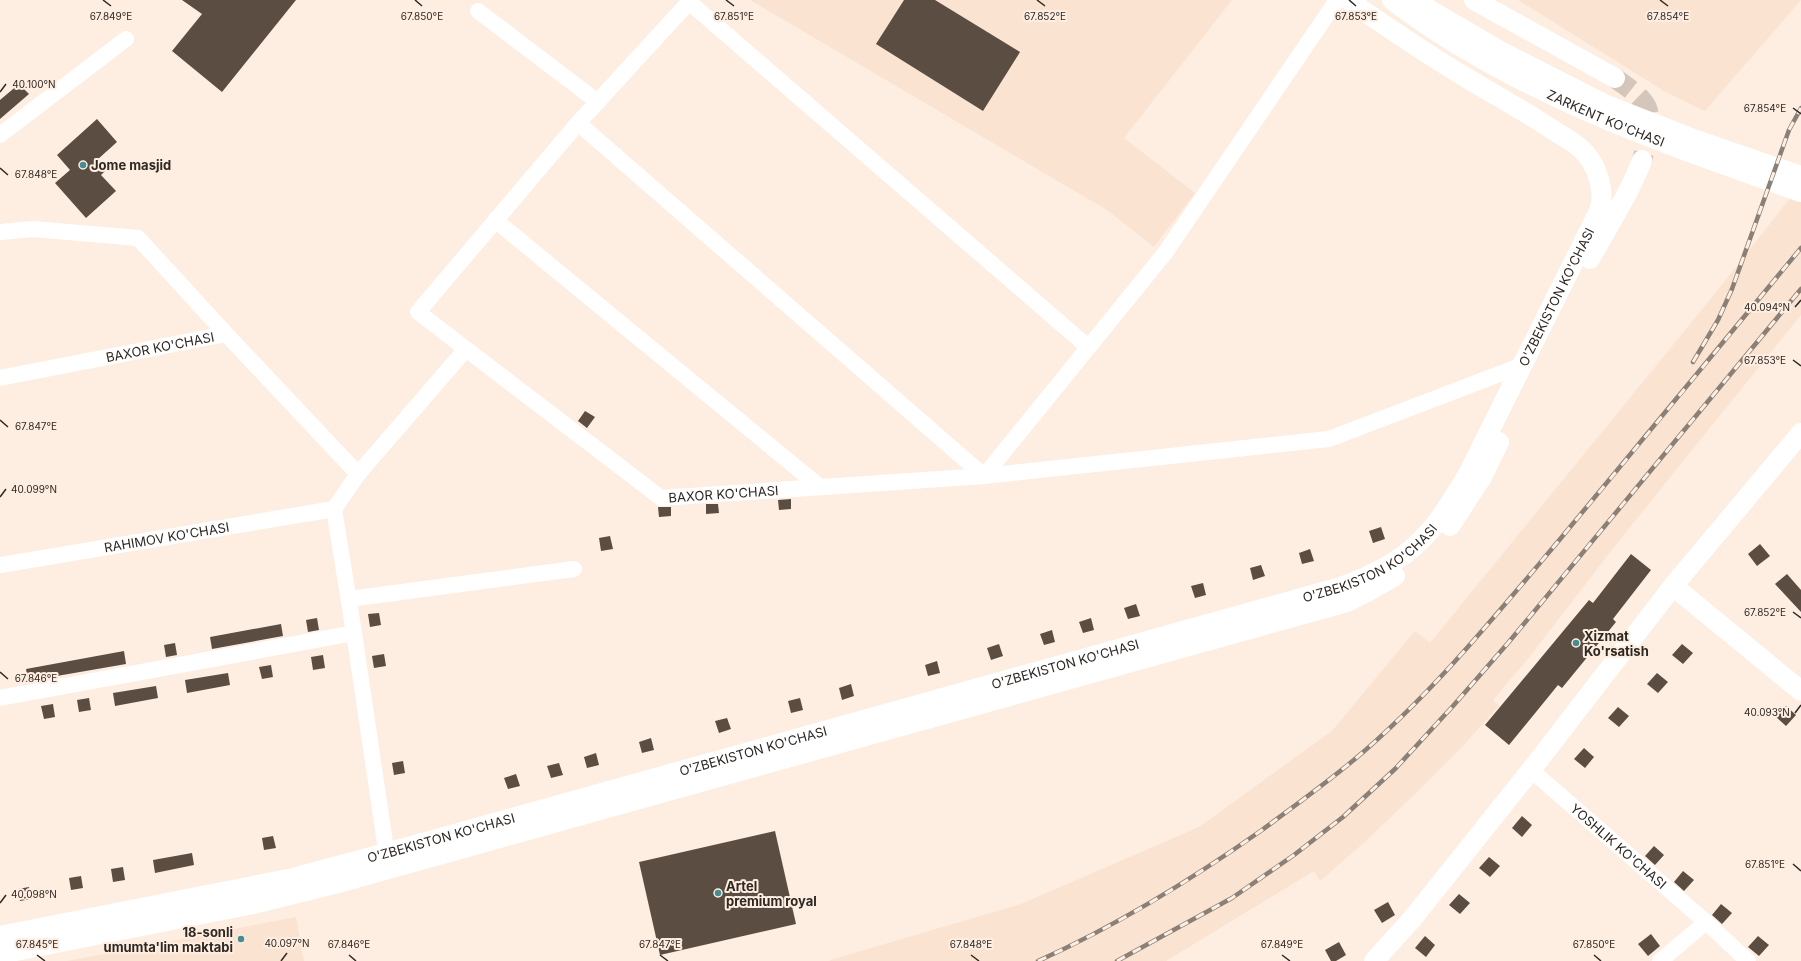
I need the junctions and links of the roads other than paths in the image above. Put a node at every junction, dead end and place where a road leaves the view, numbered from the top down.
1 (1338, 0) edge
2 (1349, 0) edge
3 (1392, 0) edge
4 (1474, 0) edge
5 (1422, 10) edge
6 (478, 11) dead end
7 (126, 39) dead end
8 (1615, 78) tunnel mouth
9 (598, 102) junction
10 (578, 123) junction
11 (0, 135) edge
12 (1694, 146) junction
13 (1642, 160) tunnel mouth
14 (1801, 176) edge
15 (1801, 192) edge
16 (495, 220) junction
17 (0, 232) edge
18 (226, 334) junction
19 (1088, 347) junction
20 (466, 348) junction
21 (1523, 365) junction
22 (0, 378) edge
23 (1801, 433) edge
24 (358, 474) junction
25 (984, 476) junction
26 (820, 487) junction
27 (334, 509) junction
28 (0, 564) edge
29 (574, 569) dead end
30 (1673, 586) junction
31 (349, 599) junction
32 (354, 633) junction
33 (1801, 691) edge
34 (0, 698) edge
35 (1531, 770) junction
36 (390, 852) junction
37 (1706, 922) junction
38 (0, 936) edge
39 (0, 954) edge
40 (1374, 961) edge
41 (1660, 961) edge
42 (1748, 961) edge

1 - 19 street
2 - 21 main road, O'ZBEKISTON KO'CHASI
3 - 5 main road
4 - 8 main road
5 - 12 main road, ZARKENT KO'CHASI
6 - 9 street
7 - 11 street
9 - 10 street
9 - 19 street
10 - 16 street
10 - 25 street
12 - 14 main road, ZARKENT KO'CHASI
12 - 15 main road, ZARKENT KO'CHASI
13 - 39 main road, O'ZBEKISTON KO'CHASI
16 - 20 street, BAXOR KO'CHASI
16 - 26 street
17 - 18 street
18 - 22 street, BAXOR KO'CHASI
18 - 24 street, BAXOR KO'CHASI
19 - 25 street
20 - 24 street
20 - 26 street, BAXOR KO'CHASI
21 - 25 street, BAXOR KO'CHASI
21 - 36 main road, O'ZBEKISTON KO'CHASI
23 - 30 main road
24 - 27 street
25 - 26 street, BAXOR KO'CHASI
27 - 28 street, RAHIMOV KO'CHASI
27 - 31 street
29 - 31 street
30 - 33 main road
30 - 35 main road
31 - 32 street
32 - 34 street
32 - 36 street
35 - 37 street, YOSHLIK KO'CHASI
35 - 40 main road
36 - 38 main road, O'ZBEKISTON KO'CHASI
37 - 41 street
37 - 42 street, YOSHLIK KO'CHASI

